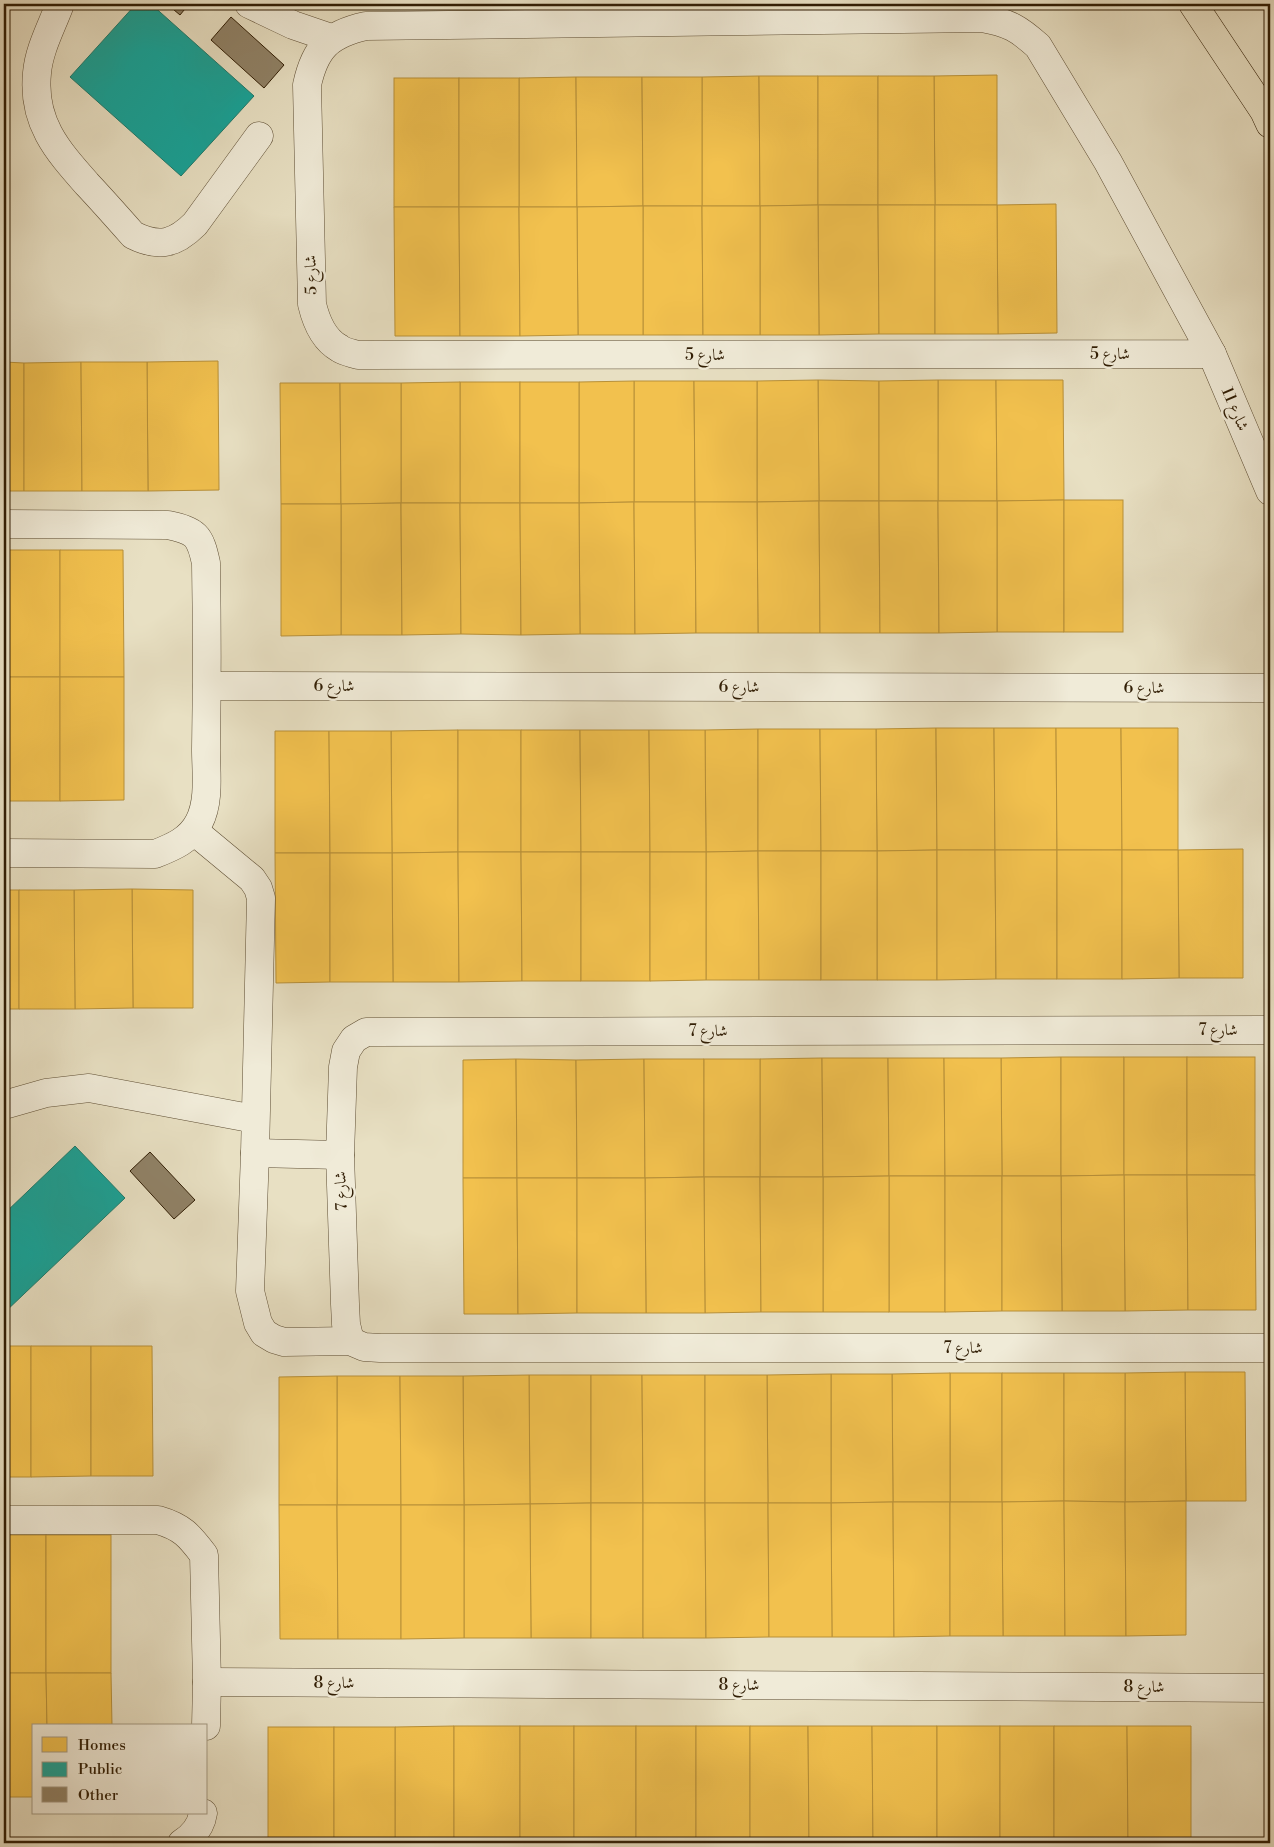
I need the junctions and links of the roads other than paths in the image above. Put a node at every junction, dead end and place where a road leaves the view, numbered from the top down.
1 (60, 4) edge
2 (249, 4) edge
3 (1193, 4) edge
4 (293, 14) edge
5 (331, 38) junction
6 (1270, 124) edge
7 (258, 136) dead end
8 (1212, 354) junction
9 (1270, 491) edge
10 (4, 524) edge
11 (207, 686) junction
12 (1270, 688) edge
13 (194, 831) junction
14 (4, 853) edge
15 (1270, 1030) edge
16 (4, 1105) edge
17 (255, 1119) junction
18 (256, 1153) junction
19 (340, 1155) junction
20 (350, 1341) junction
21 (1270, 1348) edge
22 (4, 1520) edge
23 (207, 1682) junction
24 (1270, 1688) edge
25 (206, 1724) edge
26 (203, 1814) edge
27 (182, 1843) edge

1 - 7 street
2 - 4 street
3 - 6 main road
4 - 5 street
5 - 8 street, شارع 5
5 - 8 street, شارع 5
8 - 9 street, شارع 11
10 - 11 street
11 - 12 street, شارع 6
11 - 13 street
13 - 14 street
13 - 17 street
15 - 19 street, شارع 7
16 - 17 street
17 - 18 street
18 - 19 street
18 - 20 street
19 - 20 street, شارع 7
20 - 21 street, شارع 7
22 - 23 street
23 - 24 street, شارع 8
23 - 25 street
26 - 27 street

